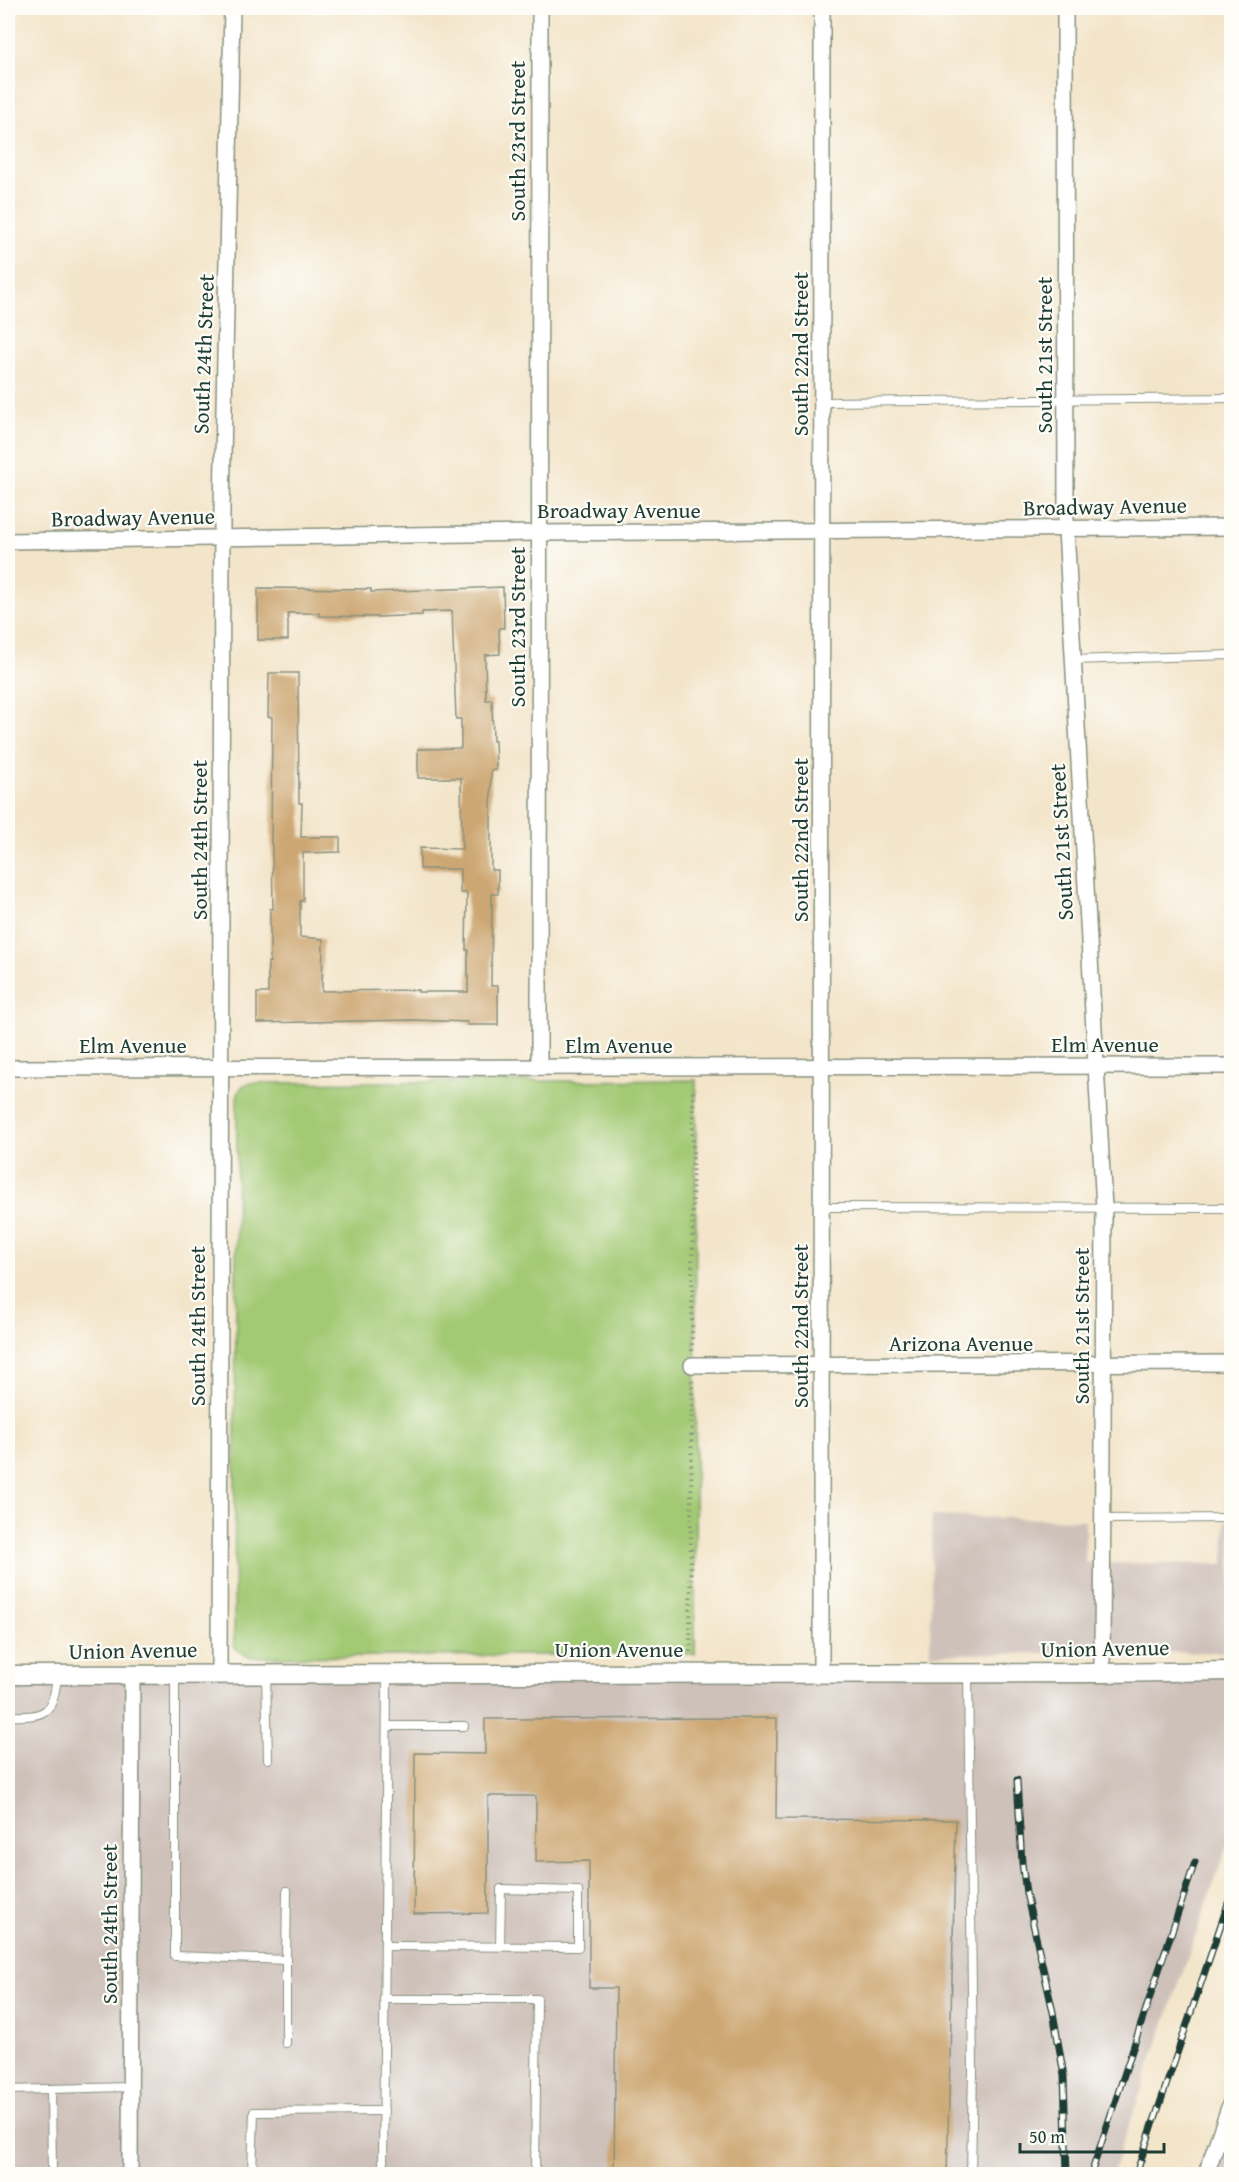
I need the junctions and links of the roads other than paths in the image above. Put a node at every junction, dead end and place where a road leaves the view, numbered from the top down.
1 (232, 8) edge
2 (540, 8) edge
3 (822, 8) edge
4 (1065, 8) edge
5 (1232, 398) edge
6 (1066, 400) junction
7 (823, 402) junction
8 (1232, 527) edge
9 (1066, 529) junction
10 (823, 532) junction
11 (539, 533) junction
12 (222, 538) junction
13 (8, 541) edge
14 (1232, 655) edge
15 (1072, 660) junction
16 (1097, 1066) junction
17 (1232, 1066) edge
18 (220, 1067) junction
19 (539, 1067) junction
20 (823, 1067) junction
21 (8, 1068) edge
22 (823, 1207) junction
23 (1104, 1208) junction
24 (1232, 1208) edge
25 (1232, 1363) edge
26 (1104, 1364) junction
27 (692, 1365) dead end
28 (823, 1366) junction
29 (1232, 1518) edge
30 (1103, 1519) junction
31 (1232, 1671) edge
32 (821, 1673) junction
33 (968, 1673) junction
34 (1102, 1673) junction
35 (132, 1674) junction
36 (175, 1674) junction
37 (219, 1674) junction
38 (266, 1674) junction
39 (387, 1674) junction
40 (8, 1675) edge
41 (57, 1675) junction
42 (8, 1716) edge
43 (387, 1726) junction
44 (464, 1726) dead end
45 (268, 1759) dead end
46 (287, 1891) dead end
47 (385, 1946) junction
48 (500, 1946) junction
49 (286, 1960) junction
50 (384, 1999) junction
51 (286, 2043) dead end
52 (130, 2086) junction
53 (51, 2089) junction
54 (8, 2090) edge
55 (1232, 2099) edge
56 (384, 2111) junction
57 (52, 2175) edge
58 (130, 2175) edge
59 (252, 2175) edge
60 (383, 2175) edge
61 (535, 2175) edge
62 (972, 2175) edge
63 (1206, 2175) edge

1 - 12 street, South 24th Street
2 - 11 street, South 23rd Street
3 - 7 street, South 22nd Street
4 - 6 street, South 21st Street
5 - 6 lane
6 - 7 lane
6 - 9 street, South 21st Street
7 - 10 street, South 22nd Street
8 - 9 street, Broadway Avenue
9 - 10 street, Broadway Avenue
9 - 15 street, South 21st Street
10 - 11 street, Broadway Avenue
10 - 20 street, South 22nd Street
11 - 12 street, Broadway Avenue
11 - 19 street, South 23rd Street
12 - 13 street, Broadway Avenue
12 - 18 street, South 24th Street
14 - 15 lane
15 - 16 street, South 21st Street
16 - 17 street, Elm Avenue
16 - 20 street, Elm Avenue
16 - 23 street, South 21st Street
18 - 19 street, Elm Avenue
18 - 21 street, Elm Avenue
18 - 37 street, South 24th Street
19 - 20 street, Elm Avenue
20 - 22 street, South 22nd Street
22 - 23 lane
22 - 28 street, South 22nd Street
23 - 24 lane
23 - 26 street, South 21st Street
25 - 26 street, Arizona Avenue
26 - 28 street, Arizona Avenue
26 - 30 street, South 21st Street
27 - 28 street, Arizona Avenue
28 - 32 street, South 22nd Street
29 - 30 lane
30 - 34 street, South 21st Street
31 - 34 street, Union Avenue
32 - 33 street, Union Avenue
32 - 39 street, Union Avenue
33 - 34 street, Union Avenue
33 - 62 lane
35 - 36 street, Union Avenue
35 - 41 street, Union Avenue
35 - 52 street, South 24th Street
36 - 37 street, Union Avenue
36 - 49 lane
37 - 38 street, Union Avenue
38 - 39 street, Union Avenue
38 - 45 lane
39 - 43 lane
40 - 41 street, Union Avenue
41 - 42 lane
43 - 44 lane
43 - 47 lane
46 - 49 lane
47 - 48 lane
47 - 50 lane
48 - 48 lane
49 - 51 lane
50 - 56 lane
50 - 61 lane
52 - 53 lane
52 - 58 street, South 24th Street
53 - 54 lane
53 - 57 lane
55 - 63 street
56 - 59 lane
56 - 60 lane

